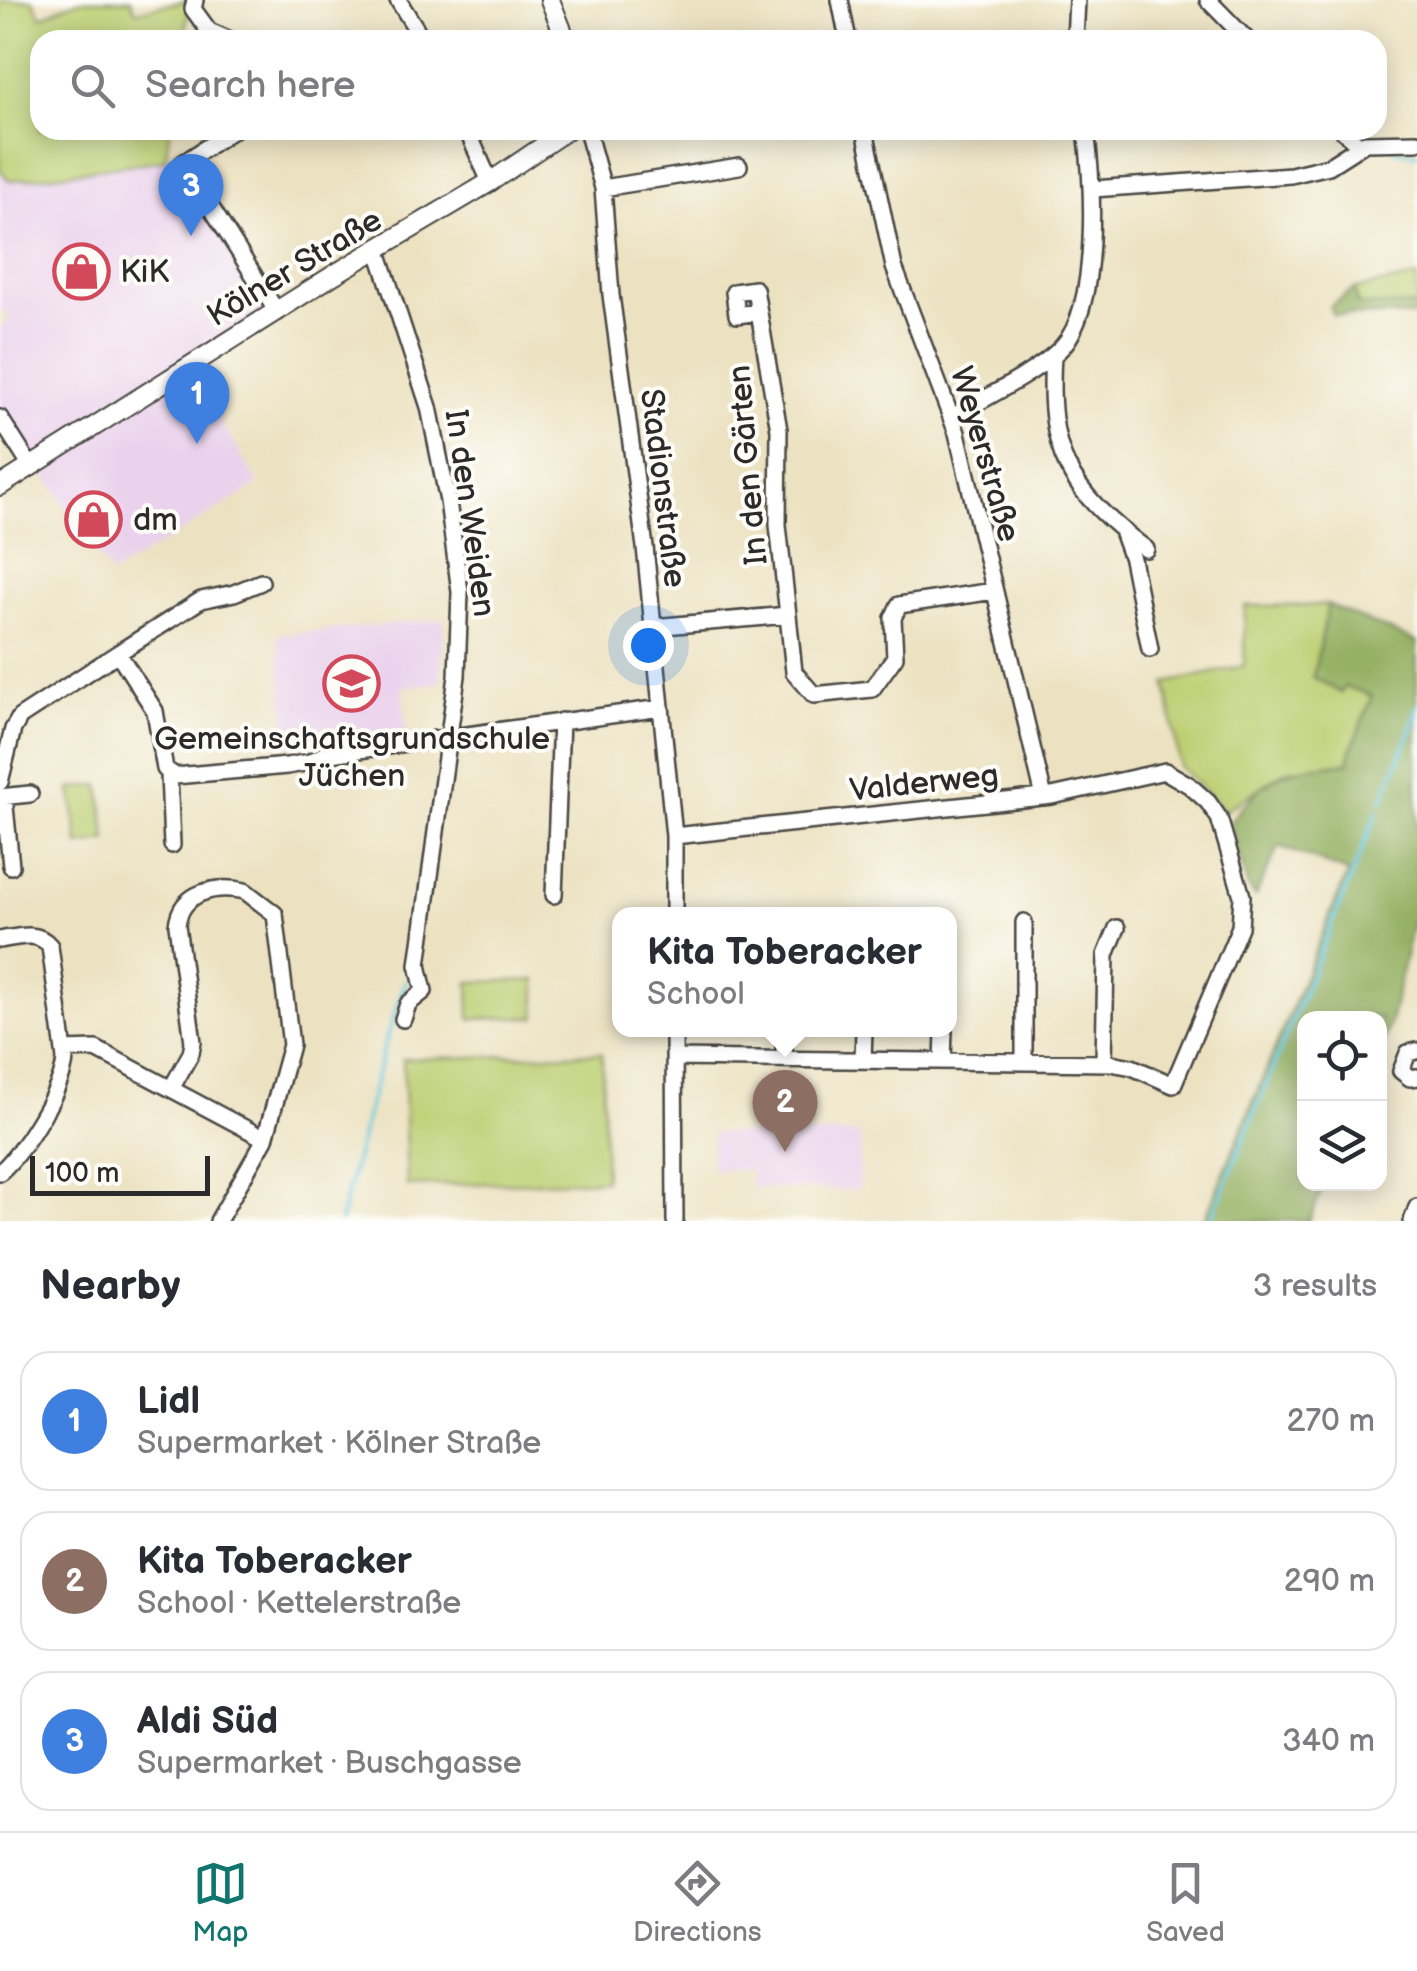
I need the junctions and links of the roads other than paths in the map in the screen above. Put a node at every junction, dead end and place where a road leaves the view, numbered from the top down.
1 (195, 0) edge
2 (398, 0) edge
3 (550, 0) edge
4 (840, 0) edge
5 (1077, 0) edge
6 (1208, 0) edge
7 (211, 30) edge
8 (417, 30) edge
9 (562, 30) edge
10 (846, 30) edge
11 (1076, 30) edge
12 (1237, 30) edge
13 (218, 140) edge
14 (471, 140) edge
15 (552, 140) edge
16 (590, 140) edge
17 (867, 140) edge
18 (1087, 140) edge
19 (1353, 140) edge
20 (1417, 142) edge
21 (1359, 145) junction
22 (739, 166) dead end
23 (490, 182) junction
24 (603, 188) junction
25 (1093, 189) junction
26 (378, 251) junction
27 (276, 312) junction
28 (759, 312) dead end
29 (1053, 355) junction
30 (0, 418) edge
31 (952, 418) junction
32 (31, 467) junction
33 (0, 486) edge
34 (1121, 530) junction
35 (1146, 549) dead end
36 (261, 582) dead end
37 (994, 591) junction
38 (788, 615) junction
39 (653, 627) junction
40 (1150, 649) dead end
41 (118, 653) junction
42 (661, 708) junction
43 (561, 721) junction
44 (448, 738) junction
45 (170, 774) junction
46 (1, 792) edge
47 (30, 794) dead end
48 (1044, 797) junction
49 (674, 836) junction
50 (172, 845) dead end
51 (11, 866) dead end
52 (554, 895) dead end
53 (674, 907) edge
54 (1024, 922) dead end
55 (1117, 928) dead end
56 (0, 940) edge
57 (403, 1019) dead end
58 (674, 1037) edge
59 (784, 1037) edge
60 (864, 1037) edge
61 (944, 1037) edge
62 (64, 1050) junction
63 (1417, 1051) edge
64 (674, 1058) junction
65 (784, 1059) junction
66 (864, 1060) junction
67 (943, 1061) junction
68 (1024, 1062) junction
69 (1104, 1062) junction
70 (1417, 1077) edge
71 (171, 1089) junction
72 (265, 1139) junction
73 (0, 1172) edge
74 (1417, 1207) edge
75 (218, 1221) edge
76 (675, 1221) edge
77 (1412, 1221) edge

1 - 7 street
2 - 8 street
3 - 9 main road
4 - 10 street
5 - 11 street
6 - 12 street
13 - 27 street
14 - 23 street
15 - 23 main road, Kölner Straße
16 - 24 street, Stadionstraße
17 - 31 street, Weyerstraße
18 - 25 street
19 - 21 street
20 - 21 street
21 - 25 street
22 - 24 street
23 - 26 main road, Kölner Straße
24 - 39 street, Stadionstraße
25 - 29 street
26 - 27 main road, Kölner Straße
26 - 44 street, In den Weiden
27 - 32 main road, Kölner Straße
28 - 38 street, In den Gärten
29 - 31 street
29 - 34 street
30 - 32 street
31 - 37 street, Weyerstraße
32 - 33 main road, Kölner Straße
34 - 35 street
34 - 40 street
36 - 41 street
37 - 38 street, In den Gärten
37 - 48 street, Weyerstraße
38 - 39 street
39 - 42 street, Stadionstraße
41 - 45 street
41 - 46 street
42 - 43 street
42 - 49 street, Stadionstraße
43 - 44 street
43 - 52 street
44 - 45 street
44 - 57 street, In den Weiden
45 - 50 street
46 - 47 street
46 - 51 street
48 - 49 street, Valderweg
48 - 69 street, Valderweg
49 - 53 street, Stadionstraße
54 - 68 street
55 - 69 street
56 - 62 street
58 - 64 street
59 - 65 street
60 - 66 street
61 - 67 street
62 - 71 street
62 - 73 street
63 - 70 street
64 - 65 street
64 - 76 street
65 - 66 street
66 - 67 street
67 - 68 street
68 - 69 street
71 - 72 street
71 - 72 street
72 - 75 street
74 - 77 street

